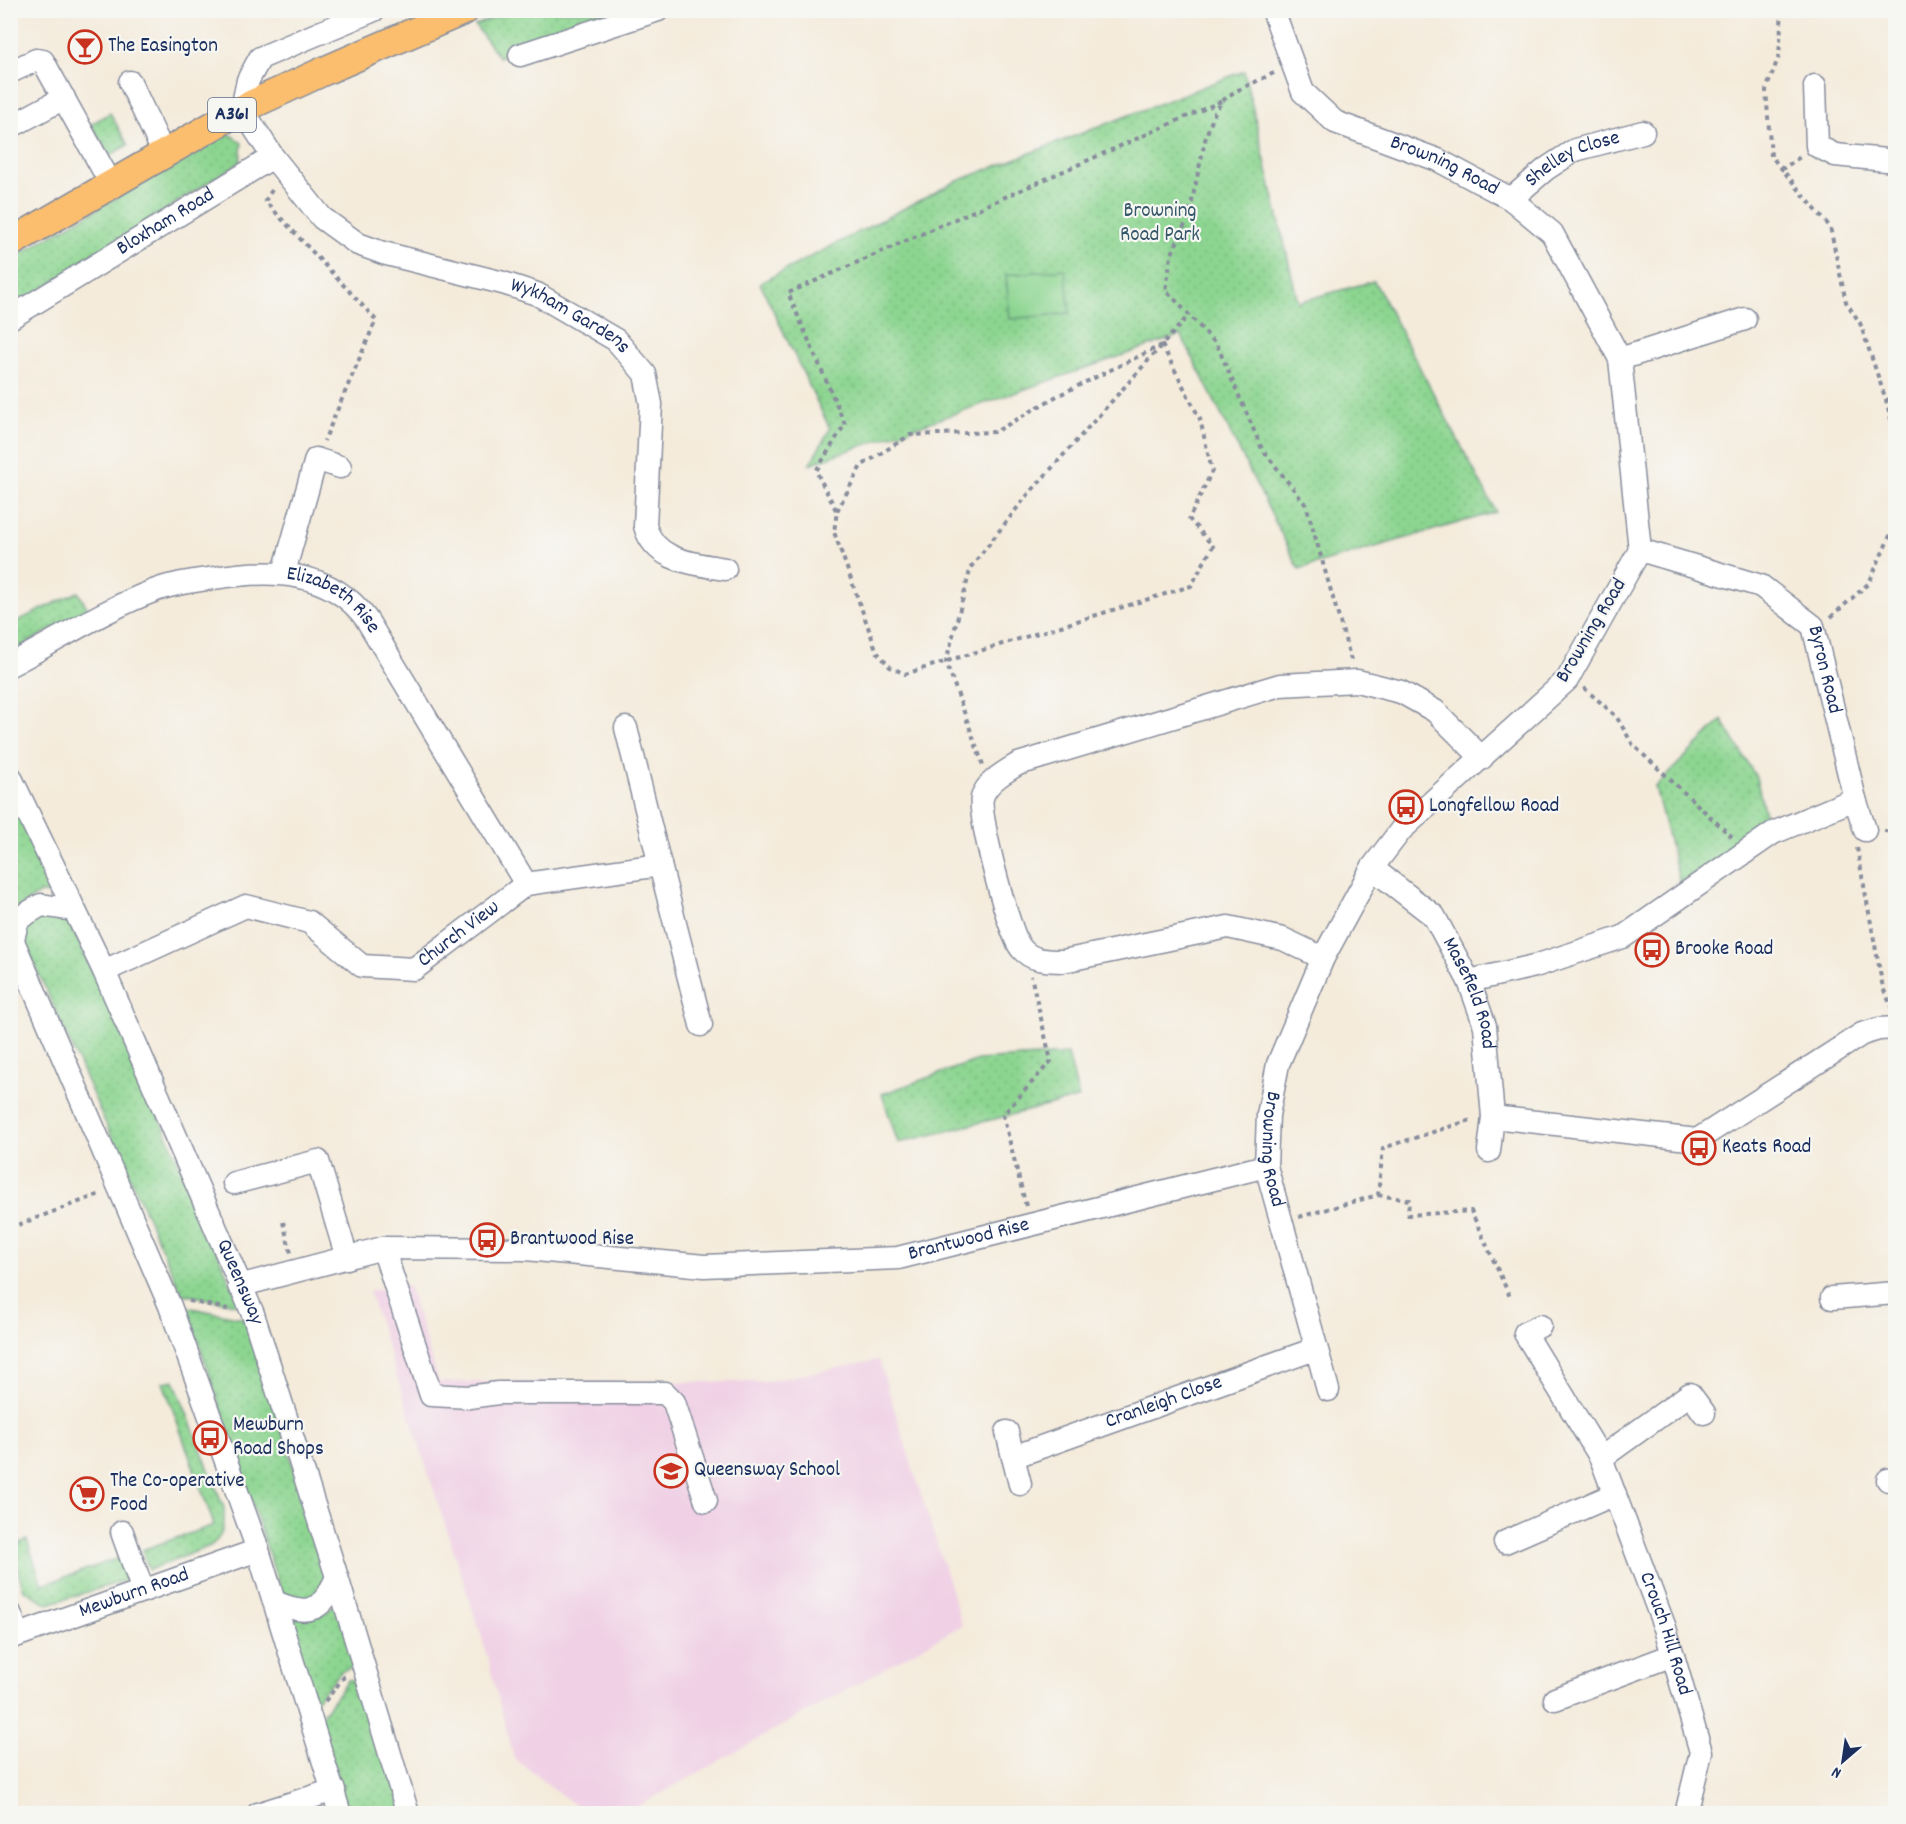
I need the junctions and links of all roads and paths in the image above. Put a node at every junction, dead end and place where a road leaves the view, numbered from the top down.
1 (374, 10) edge
2 (465, 10) edge
3 (658, 10) edge
4 (1274, 10) edge
5 (1782, 10) edge
6 (520, 55) dead end
7 (1292, 65) junction
8 (10, 72) edge
9 (130, 82) dead end
10 (1815, 86) dead end
11 (64, 98) junction
12 (1222, 101) junction
13 (242, 110) junction
14 (10, 127) edge
15 (1643, 132) dead end
16 (164, 154) junction
17 (1896, 161) edge
18 (278, 164) junction
19 (111, 184) junction
20 (1511, 200) junction
21 (10, 243) edge
22 (1189, 315) junction
23 (10, 318) edge
24 (1744, 319) dead end
25 (1162, 345) junction
26 (1620, 359) junction
27 (1896, 398) edge
28 (1886, 400) junction
29 (1896, 438) edge
30 (316, 459) junction
31 (340, 467) dead end
32 (837, 511) junction
33 (1896, 522) edge
34 (1640, 550) junction
35 (725, 569) dead end
36 (284, 572) junction
37 (1815, 631) junction
38 (946, 662) junction
39 (10, 665) edge
40 (1570, 676) junction
41 (1357, 681) junction
42 (626, 728) dead end
43 (1482, 758) junction
44 (10, 776) edge
45 (991, 785) junction
46 (1855, 799) junction
47 (1865, 830) joint
48 (1747, 851) junction
49 (660, 865) junction
50 (1372, 868) junction
51 (526, 885) junction
52 (74, 910) junction
53 (12, 936) edge
54 (1026, 952) junction
55 (1323, 958) junction
56 (104, 971) junction
57 (1469, 981) junction
58 (701, 1025) dead end
59 (1895, 1028) edge
60 (1493, 1115) junction
61 (1490, 1151) dead end
62 (1266, 1166) junction
63 (234, 1183) dead end
64 (119, 1187) junction
65 (1378, 1195) junction
66 (283, 1222) dead end
67 (1281, 1222) junction
68 (1031, 1225) junction
69 (10, 1228) edge
70 (383, 1248) junction
71 (347, 1258) junction
72 (296, 1271) junction
73 (240, 1286) junction
74 (1896, 1293) edge
75 (166, 1297) junction
76 (1832, 1298) dead end
77 (1511, 1299) dead end
78 (252, 1314) junction
79 (1540, 1326) dead end
80 (1315, 1349) junction
81 (1328, 1390) dead end
82 (1704, 1413) dead end
83 (1007, 1432) dead end
84 (1013, 1457) junction
85 (1601, 1458) junction
86 (1020, 1484) dead end
87 (1615, 1494) junction
88 (706, 1501) dead end
89 (122, 1532) dead end
90 (1505, 1542) dead end
91 (258, 1550) junction
92 (338, 1577) junction
93 (142, 1591) junction
94 (275, 1602) junction
95 (10, 1613) edge
96 (14, 1637) edge
97 (1673, 1655) junction
98 (366, 1672) junction
99 (1556, 1699) dead end
100 (310, 1712) junction
101 (333, 1790) junction
102 (258, 1814) edge
103 (340, 1814) edge
104 (408, 1814) edge
105 (1686, 1814) edge

1 - 13 street
2 - 13 main road, A361
3 - 6 street
4 - 7 street, Browning Road
5 - 28 path
7 - 12 path
7 - 20 street, Browning Road
8 - 11 street
9 - 16 street
10 - 17 street
11 - 14 street
11 - 19 street
12 - 22 path
12 - 32 path
13 - 16 main road, A361
13 - 18 street
15 - 20 street, Shelley Close
16 - 19 main road, A361
18 - 23 street, Bloxham Road
18 - 30 path
18 - 35 street, Wykham Gardens
19 - 21 main road, A361
20 - 26 street, Browning Road
22 - 25 path
22 - 41 path
24 - 26 street
25 - 32 path
25 - 38 path
25 - 38 path
26 - 34 street, Browning Road
27 - 28 path
28 - 29 path
30 - 31 street
30 - 36 street
32 - 38 path
33 - 37 path
34 - 37 street, Byron Road
34 - 40 street, Browning Road
36 - 39 street, Elizabeth Rise
36 - 51 street, Elizabeth Rise
37 - 46 street, Byron Road
38 - 45 path
40 - 43 street, Browning Road
40 - 48 path
41 - 43 street
41 - 45 street
42 - 49 street
43 - 50 street, Browning Road
44 - 52 street, Queensway
45 - 54 street
46 - 47 street, Byron Road
46 - 48 street
47 - 59 path
48 - 57 street
49 - 51 street, Church View
49 - 58 street
50 - 55 street, Browning Road
50 - 57 street, Masefield Road
51 - 56 street, Church View
52 - 53 street
52 - 56 street, Queensway
53 - 64 street
54 - 55 street
54 - 68 path
55 - 62 street, Browning Road
56 - 73 street, Queensway
57 - 60 street, Masefield Road
59 - 60 street
60 - 61 street, Masefield Road
60 - 65 path
62 - 67 street, Browning Road
62 - 68 street, Brantwood Rise
63 - 71 street
64 - 69 path
64 - 75 street
65 - 67 path
65 - 77 path
66 - 72 path
67 - 80 street, Browning Road
68 - 70 street, Brantwood Rise
70 - 71 street, Brantwood Rise
70 - 88 street
71 - 72 street, Brantwood Rise
72 - 73 street, Brantwood Rise
73 - 78 street, Queensway
74 - 76 street
75 - 78 path
75 - 91 street
78 - 92 street, Queensway
79 - 85 street, Crouch Hill Road
80 - 81 street, Browning Road
80 - 84 street, Cranleigh Close
82 - 85 street
83 - 84 street
84 - 86 street
85 - 87 street, Crouch Hill Road
87 - 90 street
87 - 97 street, Crouch Hill Road
89 - 93 street
91 - 93 street, Mewburn Road
91 - 94 street
92 - 94 street
92 - 98 street, Queensway
93 - 96 street, Mewburn Road
94 - 100 street
95 - 96 street
97 - 99 street
97 - 105 street, Crouch Hill Road
98 - 100 path
98 - 104 street, Queensway
100 - 101 street
101 - 102 street
101 - 103 street

